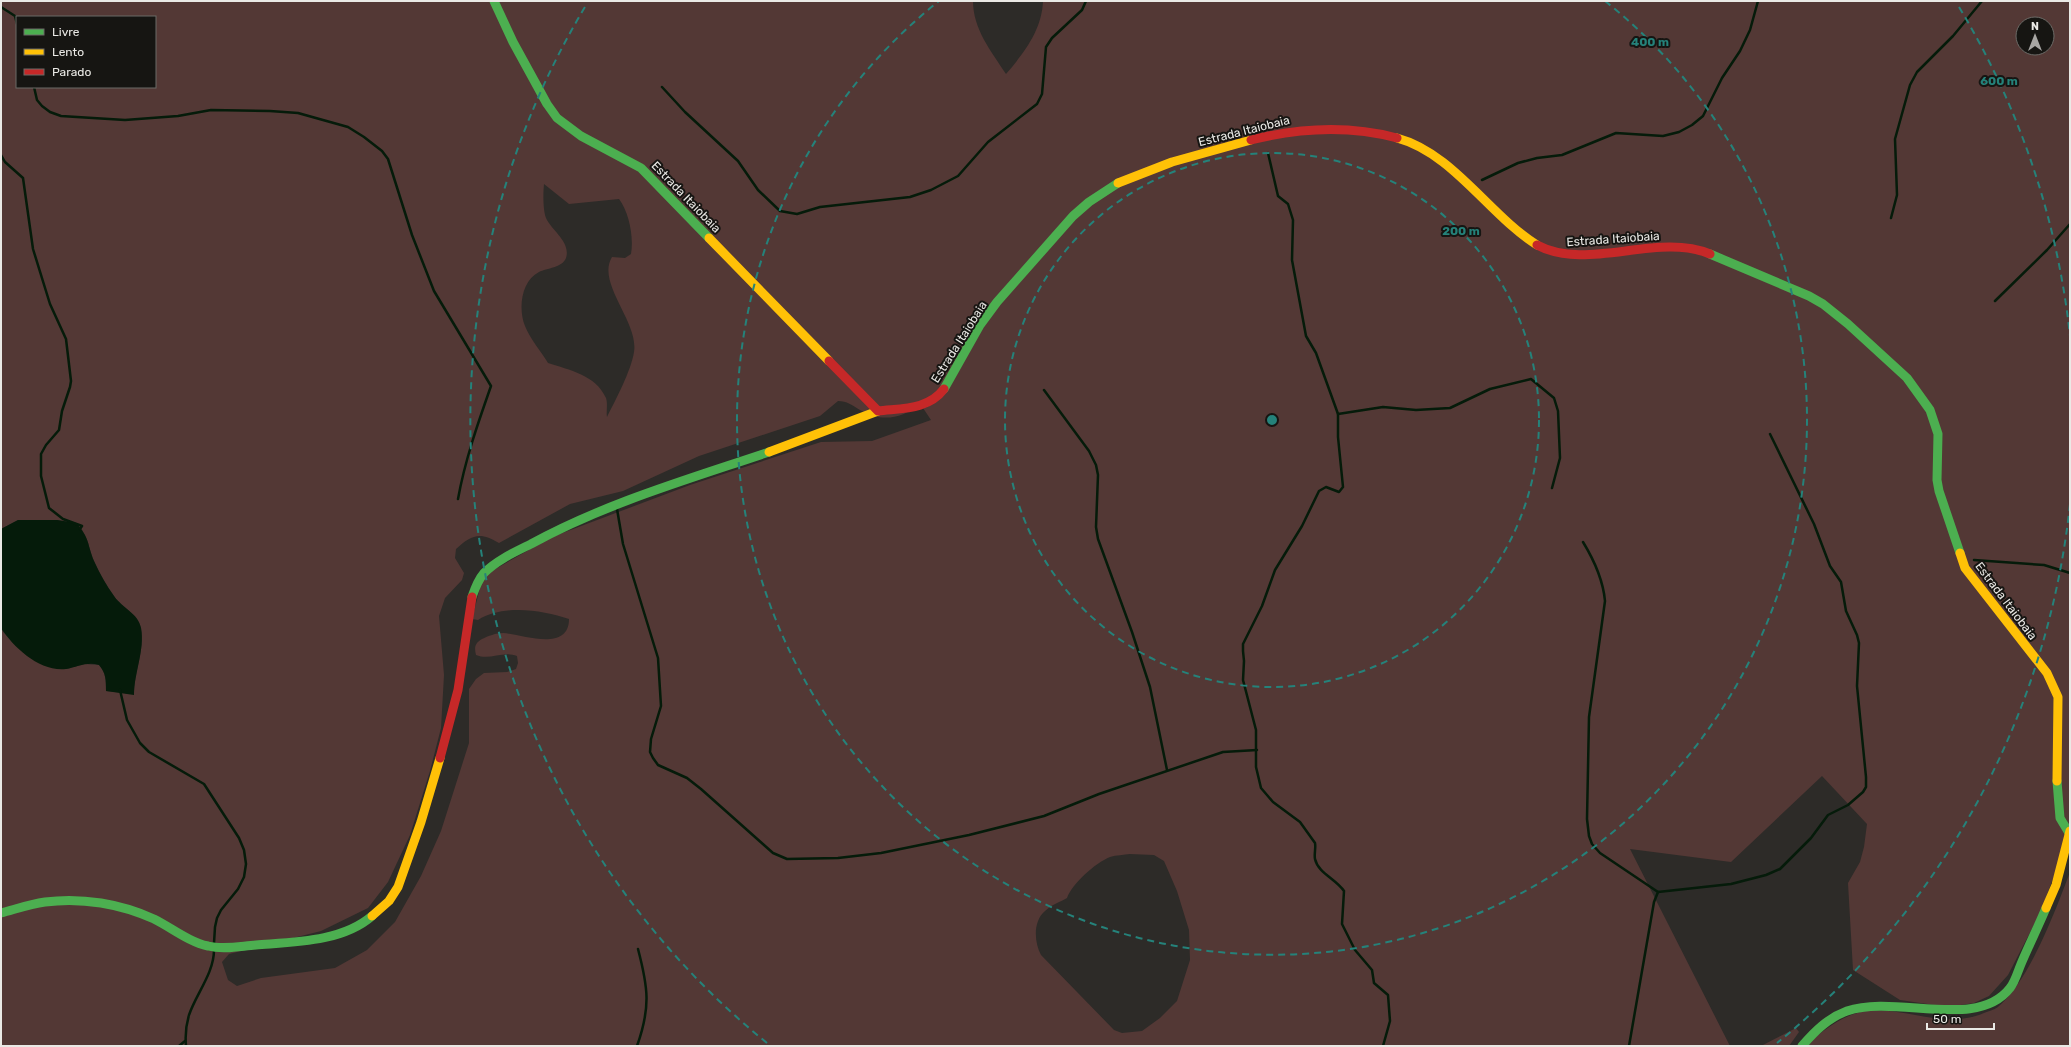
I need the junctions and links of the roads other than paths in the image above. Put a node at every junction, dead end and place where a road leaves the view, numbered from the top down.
1 (494, 1) edge
2 (878, 411) junction
3 (2070, 832) edge
4 (1, 914) edge
5 (1802, 1046) edge

1 - 2 street, Estrada Itaiobaia
2 - 3 street, Estrada Itaiobaia
2 - 4 street
3 - 5 street

